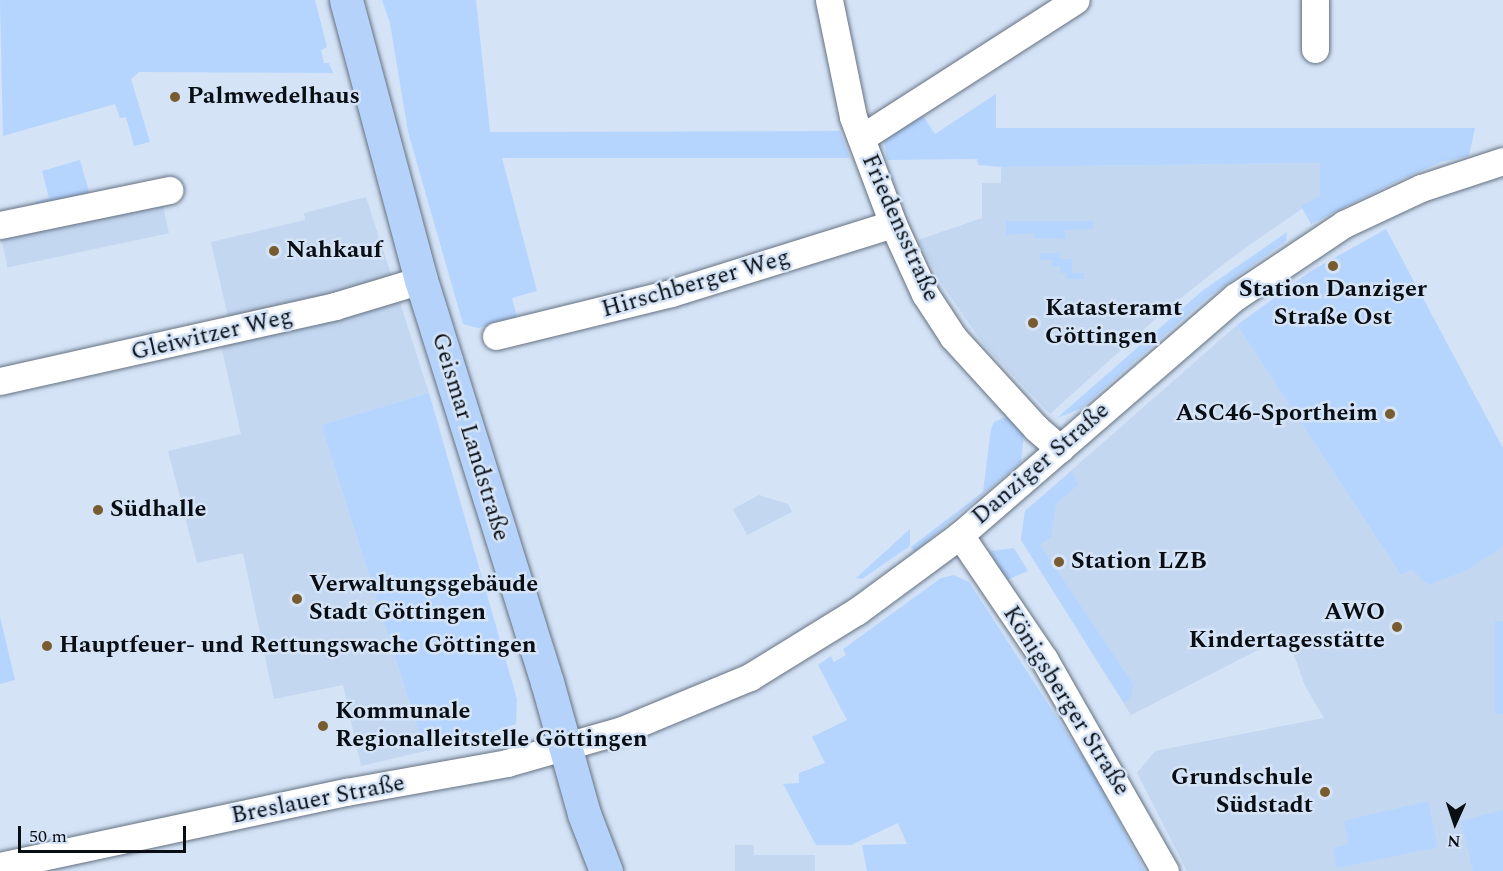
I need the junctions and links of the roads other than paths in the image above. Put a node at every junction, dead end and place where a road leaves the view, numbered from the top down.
1 (346, 0) edge
2 (829, 0) edge
3 (1076, 0) edge
4 (1315, 0) edge
5 (1315, 49) dead end
6 (861, 138) junction
7 (1503, 162) edge
8 (169, 190) dead end
9 (893, 224) junction
10 (0, 225) edge
11 (421, 280) junction
12 (496, 336) dead end
13 (0, 381) edge
14 (1060, 449) junction
15 (960, 535) junction
16 (566, 746) junction
17 (0, 866) edge
18 (606, 871) edge
19 (1165, 871) edge

1 - 11 main road, Geismar Landstraße
2 - 6 street, Friedensstraße
3 - 6 street
4 - 5 street
6 - 9 street, Friedensstraße
7 - 14 street, Danziger Straße
8 - 10 street
9 - 12 street, Hirschberger Weg
9 - 14 street, Friedensstraße
11 - 13 street, Gleiwitzer Weg
11 - 16 main road, Geismar Landstraße
14 - 15 street, Danziger Straße
15 - 16 street, Danziger Straße
15 - 19 street, Königsberger Straße
16 - 17 street, Breslauer Straße
16 - 18 main road, Geismar Landstraße

